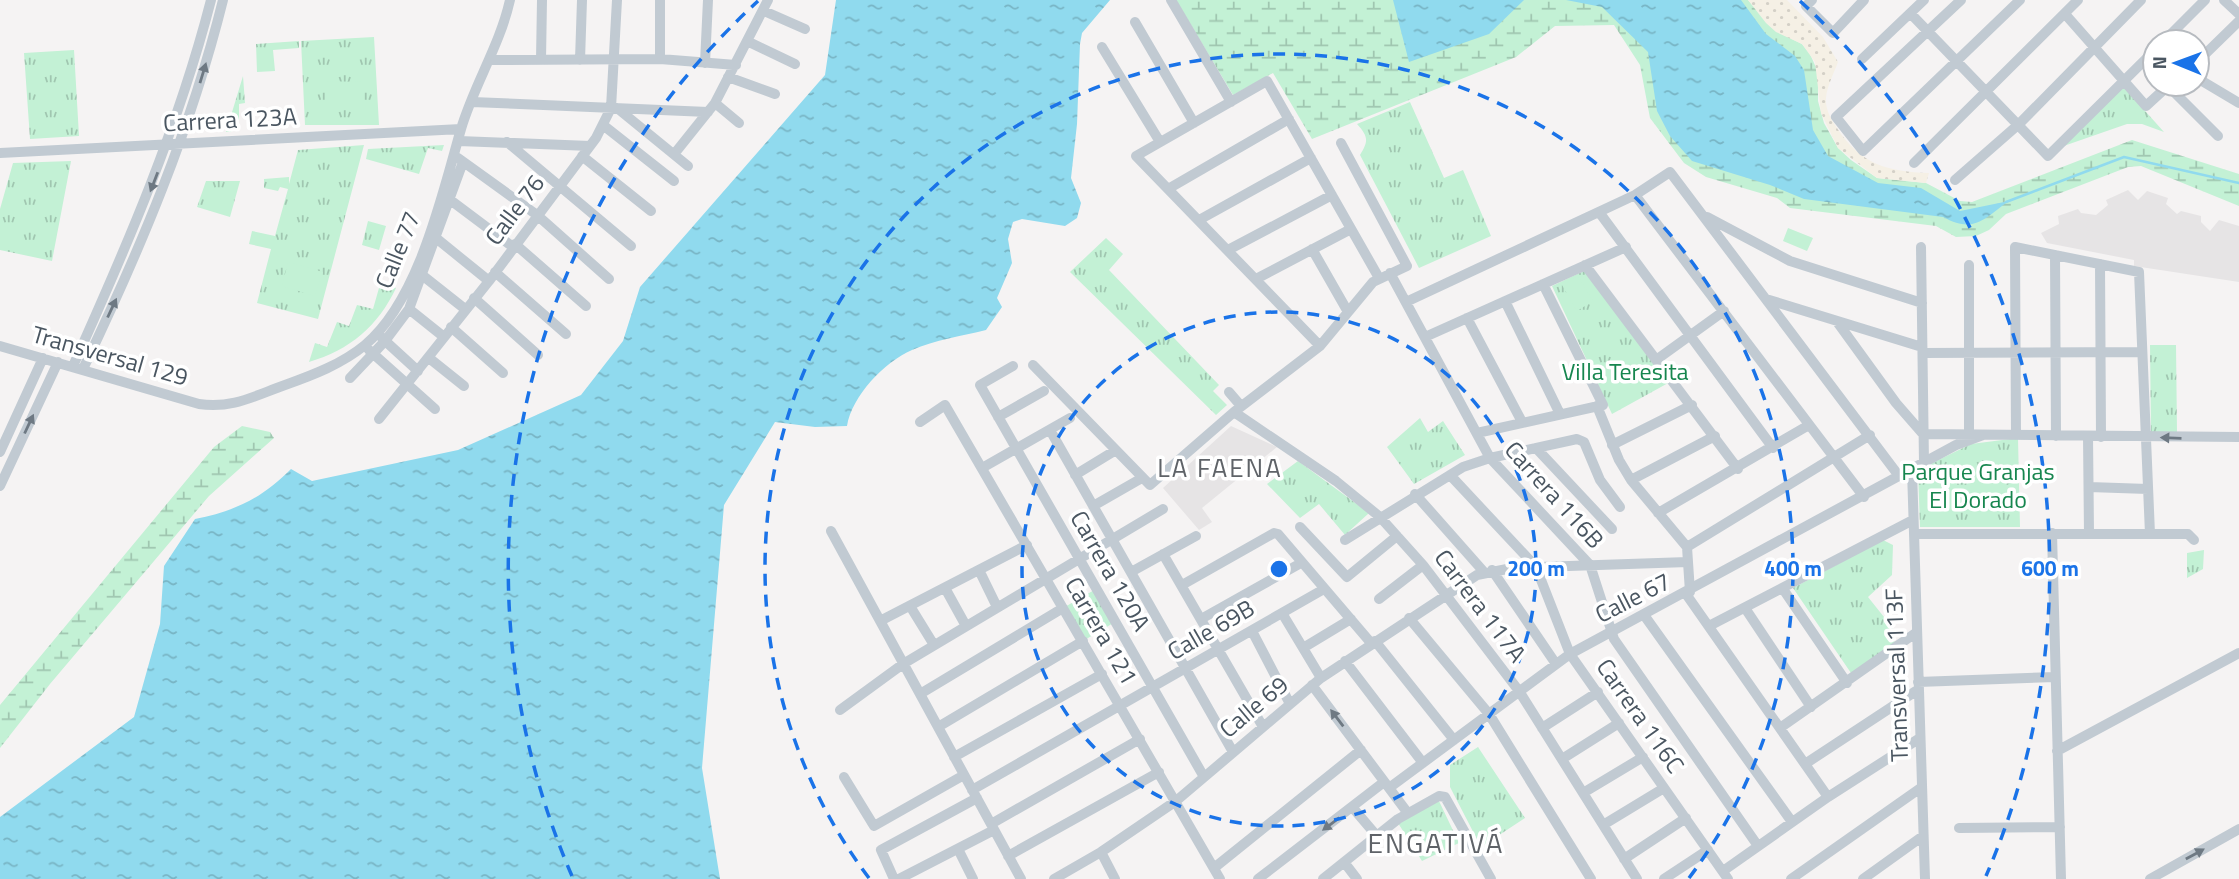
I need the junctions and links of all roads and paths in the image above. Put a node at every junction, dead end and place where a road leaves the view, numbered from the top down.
1 (211, 0) edge
2 (223, 0) edge
3 (510, 0) edge
4 (542, 0) edge
5 (582, 0) edge
6 (617, 0) edge
7 (660, 0) edge
8 (708, 0) edge
9 (1171, 0) edge
10 (1864, 0) edge
11 (1924, 0) edge
12 (1961, 0) edge
13 (2020, 0) edge
14 (2078, 0) edge
15 (2141, 0) edge
16 (2205, 0) edge
17 (2224, 0) edge
18 (1809, 3) edge
19 (766, 5) edge
20 (1911, 14) junction
21 (2065, 14) junction
22 (2239, 14) edge
23 (2239, 21) edge
24 (1135, 22) dead end
25 (2177, 28) edge
26 (805, 29) dead end
27 (1929, 32) junction
28 (749, 42) junction
29 (1102, 47) dead end
30 (2094, 47) junction
31 (2211, 48) edge
32 (660, 59) junction
33 (1863, 59) dead end
34 (489, 60) junction
35 (541, 60) junction
36 (580, 60) junction
37 (616, 60) junction
38 (1958, 61) junction
39 (705, 63) junction
40 (794, 64) dead end
41 (2141, 64) edge
42 (736, 65) junction
43 (728, 77) junction
44 (2123, 81) junction
45 (2211, 86) edge
46 (1989, 92) junction
47 (775, 94) dead end
48 (2155, 98) edge
49 (2181, 98) edge
50 (2238, 100) edge
51 (472, 102) junction
52 (1231, 102) junction
53 (615, 108) junction
54 (711, 108) junction
55 (1289, 119) junction
56 (739, 123) dead end
57 (1194, 123) junction
58 (2020, 124) junction
59 (603, 125) junction
60 (461, 129) junction
61 (2218, 136) dead end
62 (458, 141) junction
63 (507, 142) junction
64 (1160, 142) junction
65 (1341, 142) dead end
66 (174, 144) junction
67 (590, 146) junction
68 (0, 153) edge
69 (675, 153) junction
70 (582, 156) junction
71 (1311, 158) junction
72 (459, 159) junction
73 (1914, 163) dead end
74 (688, 166) dead end
75 (1955, 180) dead end
76 (674, 181) dead end
77 (559, 187) junction
78 (1168, 188) junction
79 (1332, 195) junction
80 (1634, 195) junction
81 (446, 197) junction
82 (651, 211) dead end
83 (1599, 212) junction
84 (537, 215) junction
85 (1704, 215) junction
86 (1199, 220) junction
87 (1351, 229) junction
88 (433, 235) junction
89 (514, 246) junction
90 (631, 246) dead end
91 (1626, 247) junction
92 (1921, 247) dead end
93 (1312, 249) junction
94 (1228, 250) junction
95 (2055, 255) junction
96 (2100, 264) junction
97 (1585, 265) junction
98 (1969, 265) dead end
99 (1390, 273) junction
100 (422, 275) junction
101 (492, 277) junction
102 (1379, 278) junction
103 (609, 279) dead end
104 (1256, 279) junction
105 (1543, 284) junction
106 (474, 298) junction
107 (1766, 299) junction
108 (1505, 301) junction
109 (1406, 302) junction
110 (1922, 303) junction
111 (586, 306) dead end
112 (409, 309) junction
113 (465, 309) junction
114 (1724, 311) junction
115 (1348, 312) junction
116 (1467, 318) junction
117 (1837, 322) junction
118 (451, 327) junction
119 (566, 334) dead end
120 (1690, 335) junction
121 (444, 337) junction
122 (1425, 337) junction
123 (381, 338) junction
124 (0, 346) edge
125 (365, 346) junction
126 (1320, 346) junction
127 (1922, 350) junction
128 (2057, 352) junction
129 (2100, 352) junction
130 (2142, 352) junction
131 (1970, 353) junction
132 (2015, 353) junction
133 (374, 355) junction
134 (538, 355) dead end
135 (43, 358) junction
136 (429, 358) junction
137 (1656, 360) junction
138 (58, 362) junction
139 (1033, 365) dead end
140 (1013, 366) dead end
141 (78, 368) junction
142 (418, 371) junction
143 (503, 373) dead end
144 (350, 378) dead end
145 (408, 384) junction
146 (464, 386) dead end
147 (1044, 391) dead end
148 (1229, 392) dead end
149 (209, 405) joint
150 (1692, 405) junction
151 (1600, 406) junction
152 (435, 409) dead end
153 (1237, 409) junction
154 (1560, 414) junction
155 (998, 417) junction
156 (1070, 418) dead end
157 (379, 419) dead end
158 (920, 422) dead end
159 (1522, 422) junction
160 (1809, 425) junction
161 (1050, 430) junction
162 (1477, 433) junction
163 (1923, 434) junction
164 (1870, 435) junction
165 (1969, 435) junction
166 (2016, 435) junction
167 (1714, 436) junction
168 (1983, 436) junction
169 (2056, 436) junction
170 (2088, 436) junction
171 (2101, 437) junction
172 (2239, 437) edge
173 (2146, 438) junction
174 (1612, 445) junction
175 (1016, 448) junction
176 (1536, 448) junction
177 (1773, 448) junction
178 (1116, 450) junction
179 (0, 452) edge
180 (1490, 458) junction
181 (1832, 459) junction
182 (1924, 463) junction
183 (982, 468) junction
184 (1738, 468) junction
185 (1912, 470) junction
186 (1076, 475) junction
187 (1450, 475) junction
188 (1899, 476) junction
189 (1631, 480) junction
190 (1146, 481) junction
191 (0, 486) edge
192 (2089, 487) junction
193 (2148, 489) junction
194 (1415, 494) junction
195 (1864, 496) junction
196 (1093, 506) junction
197 (1620, 507) dead end
198 (1163, 509) dead end
199 (1658, 513) junction
200 (1380, 517) junction
201 (1913, 520) junction
202 (1300, 527) dead end
203 (1612, 529) dead end
204 (831, 531) dead end
205 (2052, 533) junction
206 (2089, 533) junction
207 (1914, 534) junction
208 (2150, 534) junction
209 (1196, 536) dead end
210 (1397, 536) junction
211 (1112, 539) junction
212 (1345, 540) dead end
213 (2194, 540) dead end
214 (1027, 545) junction
215 (1687, 547) junction
216 (1163, 554) junction
217 (1079, 559) junction
218 (1688, 562) junction
219 (1301, 563) junction
220 (1423, 565) junction
221 (1590, 565) junction
222 (1536, 567) junction
223 (979, 570) junction
224 (1488, 571) junction
225 (1131, 572) junction
226 (1046, 578) junction
227 (1182, 585) junction
228 (945, 588) junction
229 (1324, 589) junction
230 (1783, 589) junction
231 (1688, 593) junction
232 (1448, 596) junction
233 (1380, 599) dead end
234 (910, 606) junction
235 (997, 607) junction
236 (1063, 608) junction
237 (1745, 608) junction
238 (1282, 613) junction
239 (1644, 615) junction
240 (1409, 618) junction
241 (1201, 619) junction
242 (1351, 619) junction
243 (880, 621) junction
244 (966, 626) junction
245 (1709, 626) junction
246 (1252, 631) junction
247 (1610, 632) junction
248 (1917, 632) junction
249 (1083, 641) junction
250 (1373, 642) junction
251 (934, 645) junction
252 (1303, 648) junction
253 (1219, 650) junction
254 (2239, 653) edge
255 (1570, 654) junction
256 (1345, 661) junction
257 (903, 664) junction
258 (1556, 664) junction
259 (1186, 668) junction
260 (1102, 674) junction
261 (2055, 677) junction
262 (1317, 682) junction
263 (1847, 682) junction
264 (1919, 685) junction
265 (1153, 687) junction
266 (1519, 691) junction
267 (1598, 692) junction
268 (920, 694) junction
269 (1290, 704) junction
270 (1121, 706) junction
271 (1811, 707) junction
272 (840, 710) dead end
273 (1489, 714) junction
274 (1619, 723) junction
275 (937, 727) junction
276 (1263, 727) junction
277 (1542, 728) junction
278 (1780, 728) junction
279 (1920, 738) junction
280 (1140, 739) junction
281 (1454, 740) junction
282 (1361, 750) junction
283 (2057, 751) junction
284 (1233, 752) junction
285 (954, 757) junction
286 (1643, 757) junction
287 (1562, 759) junction
288 (1423, 763) junction
289 (1805, 764) junction
290 (1159, 772) junction
291 (964, 775) junction
292 (845, 777) dead end
293 (1204, 777) junction
294 (1387, 785) junction
295 (1922, 787) junction
296 (1664, 788) junction
297 (1583, 793) junction
298 (974, 794) junction
299 (1828, 797) junction
300 (1176, 800) junction
301 (1353, 808) junction
302 (1407, 812) junction
303 (1686, 818) junction
304 (1792, 822) junction
305 (1603, 825) junction
306 (993, 827) junction
307 (2060, 827) junction
308 (1959, 828) dead end
309 (2239, 829) edge
310 (1376, 835) junction
311 (1923, 836) junction
312 (1758, 846) junction
313 (958, 849) junction
314 (1708, 850) junction
315 (1101, 852) junction
316 (1008, 856) junction
317 (1624, 859) junction
318 (1344, 862) junction
319 (925, 867) junction
320 (1214, 868) junction
321 (1073, 874) edge
322 (1726, 875) edge
323 (896, 879) edge
324 (933, 879) edge
325 (973, 879) edge
326 (1021, 879) edge
327 (1054, 879) edge
328 (1115, 879) edge
329 (1220, 879) edge
330 (1258, 879) edge
331 (1323, 879) edge
332 (1357, 879) edge
333 (1491, 879) edge
334 (1591, 879) edge
335 (1637, 879) edge
336 (1664, 879) edge
337 (1791, 879) edge
338 (1863, 879) edge
339 (1925, 879) edge
340 (2061, 879) edge
341 (2150, 879) edge

1 - 66 street
66 -> 2 street
3 - 34 street, Calle 77
4 - 35 street
5 - 36 street
6 - 37 street, Calle 76
7 - 32 street
8 - 39 street
9 - 52 street
10 - 18 street
11 - 20 street
12 - 27 street
13 - 38 street
14 - 21 street
15 - 30 street
16 - 25 street
17 - 22 street
19 - 26 street
19 - 28 street
20 - 27 street
20 - 33 street
21 - 30 street
21 - 46 street
23 - 31 street
24 - 57 street
27 - 38 street
27 - 38 street
28 - 40 street
28 - 42 street
29 - 64 street
30 - 44 street
30 - 58 street
32 - 37 street
32 - 39 street
34 - 35 street
34 - 51 street, Calle 77
35 - 36 street
36 - 37 street
37 - 53 street, Calle 76
38 - 46 street
39 - 42 street
41 - 44 street
42 - 43 street
43 - 47 street
43 - 54 street
44 - 48 street
44 - 58 street
45 - 50 street
46 - 58 street
46 - 73 street
49 - 61 street
51 - 53 street
51 - 60 street, Calle 77
52 - 55 street
52 - 57 street
53 - 54 street
53 - 59 street, Calle 76
53 - 69 street
54 - 56 street
54 - 69 street
55 - 71 street
55 - 78 street
57 - 64 street
58 - 75 street
59 - 67 street, Calle 76
59 - 76 street
60 - 62 street, Calle 77
60 - 66 street, Carrera 123A
62 - 63 street
62 - 72 street, Calle 77
63 - 67 street
63 - 77 street
64 - 78 street
65 - 99 street
66 - 68 street, Carrera 123A
66 - 141 street
67 - 70 street, Calle 76
69 - 74 street
70 - 77 street, Calle 76
70 - 82 street
71 - 79 street
71 - 86 street
72 - 81 street, Calle 77
72 - 84 street
77 - 84 street, Calle 76
77 - 90 street
78 - 86 street
79 - 87 street
79 - 94 street
80 - 83 street
80 - 85 street
80 - 114 street
81 - 88 street, Calle 77
81 - 89 street
83 - 91 street
83 - 109 street
84 - 89 street, Calle 76
84 - 103 street
85 - 107 street
85 - 110 street
86 - 94 street
87 - 93 street
87 - 102 street
88 - 100 street
88 - 101 street
88 - 123 street, Calle 77
89 - 101 street, Calle 76
89 - 111 street
91 - 97 street
91 - 120 street
92 - 110 street
93 - 104 street
93 - 115 street
94 - 104 street
95 - 96 street
95 - 128 street
95 - 132 street
96 - 129 street
96 - 130 street
97 - 105 street
97 - 137 street
98 - 131 street
99 - 102 street
99 - 109 street, Carrera 116B
100 - 112 street
100 - 113 street
101 - 106 street, Calle 76
101 - 119 street
102 - 115 street
104 - 126 street
105 - 108 street
105 - 151 street
106 - 113 street, Calle 76
106 - 134 street
107 - 117 street
107 - 164 street
108 - 116 street
108 - 154 street
109 - 122 street, Carrera 116B
110 - 127 street
112 - 121 street
112 - 123 street
113 - 118 street, Calle 76
114 - 120 street
114 - 160 street
115 - 126 street
116 - 122 street
116 - 159 street
117 - 127 street
117 - 163 street
118 - 121 street, Calle 76
118 - 143 street
120 - 137 street
120 - 177 street
121 - 136 street, Calle 76
122 - 162 street, Carrera 116B
123 - 125 street, Calle 77
123 - 133 street
123 - 142 street
124 - 135 street, Transversal 129
125 - 133 street
125 - 149 street, Calle 77
126 - 153 street
127 - 131 street
127 - 163 street
128 - 129 street
128 - 132 street
128 - 169 street
129 - 130 street
129 - 171 street
130 - 173 street
131 - 132 street
131 - 165 street
132 - 166 street
133 - 144 street
133 - 145 street
135 - 138 street, Transversal 129
135 - 179 street
136 - 142 street, Calle 76
136 - 146 street
137 - 150 street
138 - 141 street, Transversal 129
191 -> 138 street
139 - 178 street
140 - 155 street, Carrera 120A
141 - 149 street, Transversal 129
142 - 145 street, Calle 76
145 - 152 street
145 - 157 street, Calle 76
147 - 155 street
148 - 153 street, Carrera 117A
150 - 167 street
150 - 174 street
151 - 154 street
151 - 174 street
153 - 190 street
153 - 200 street, Carrera 117A
154 - 159 street
155 - 175 street, Carrera 120A
156 - 161 street
158 - 183 street, Carrera 121
159 - 162 street
160 - 177 street
160 - 181 street
161 - 175 street
161 - 186 street
162 - 180 street, Carrera 116B
163 - 165 street
163 - 182 street
164 - 181 street
164 - 188 street
165 - 168 street
166 - 168 street
166 - 169 street
167 - 184 street
167 - 189 street
168 - 182 street, Calle 67
169 - 170 street
170 - 171 street
170 - 192 street
171 - 173 street
172 -> 173 street
173 - 193 street
174 - 189 street
175 - 183 street
175 - 217 street, Carrera 120A
176 - 180 street
176 - 197 street
176 - 203 street
177 - 184 street
178 - 186 street
178 - 190 street
180 - 187 street
180 - 221 street, Carrera 116B
181 - 195 street
181 - 215 street
182 - 185 street, Calle 67
183 - 214 street, Carrera 121
184 - 199 street
185 - 188 street, Calle 67
185 - 201 street, Transversal 113F
186 - 196 street
187 - 194 street
187 - 222 street, Carrera 116C
188 - 195 street, Calle 67
189 - 199 street
190 - 196 street
192 - 193 street
192 - 206 street
193 - 208 street
194 - 200 street
194 - 224 street
195 - 231 street, Calle 67
196 - 211 street
198 - 211 street
199 - 215 street
200 - 210 street, Carrera 117A
200 - 212 street
201 - 207 street, Transversal 113F
201 - 230 street
202 - 210 street
204 - 243 street
205 - 206 street
205 - 207 street
205 - 261 street
206 - 208 street
207 - 248 street, Transversal 113F
208 - 213 street
209 - 216 street
210 - 220 street, Carrera 117A
211 - 217 street
211 - 225 street
214 - 223 street
214 - 226 street, Carrera 121
215 - 218 street
216 - 225 street
216 - 227 street
217 - 226 street
217 - 265 street, Carrera 120A
218 - 221 street
218 - 231 street
219 - 227 street
219 - 229 street
219 - 241 street
220 - 232 street, Carrera 117A
220 - 233 street
221 - 222 street
221 - 247 street, Carrera 116B
222 - 224 street
222 - 255 street, Carrera 116C
223 - 228 street
223 - 235 street
224 - 232 street, Calle 69
224 - 258 street
225 - 259 street
226 - 235 street
226 - 236 street, Carrera 121
227 - 241 street
228 - 234 street
228 - 244 street
229 - 238 street, Calle 69B
229 - 242 street
230 - 237 street
230 - 263 street
231 - 239 street, Calle 67
231 - 245 street
232 - 240 street, Calle 69
232 - 266 street, Carrera 117A
234 - 243 street
234 - 251 street
235 - 244 street
236 - 249 street, Carrera 121
236 - 268 street
237 - 245 street
237 - 271 street
238 - 246 street, Calle 69B
238 - 252 street
239 - 247 street, Calle 67
239 - 304 street
240 - 250 street, Calle 69
240 - 273 street
241 - 253 street
242 - 250 street
242 - 252 street
243 - 257 street
244 - 251 street
245 - 278 street
246 - 253 street, Calle 69B
246 - 269 street
247 - 255 street, Calle 67
247 - 312 street, Carrera 116B
248 - 263 street
248 - 264 street, Transversal 113F
249 - 260 street, Carrera 121
249 - 275 street
250 - 256 street, Calle 69
250 - 281 street
251 - 257 street
252 - 262 street
253 - 259 street, Calle 69B
253 - 276 street
254 - 283 street
255 - 258 street, Calle 67
255 - 267 street, Carrera 116C
256 - 262 street, Calle 69
256 - 288 street
257 - 268 street
257 - 272 street
258 - 266 street, Calle 67
259 - 265 street, Calle 69B
259 - 284 street
260 - 270 street, Carrera 121
260 - 285 street
261 - 264 street
261 - 283 street
262 - 269 street, Calle 69
282 -> 262 street
263 - 271 street
264 - 279 street, Transversal 113F
264 - 289 street
265 - 270 street, Calle 69B
265 - 293 street, Carrera 120A
266 - 273 street, Calle 67
266 - 277 street, Carrera 117A
267 - 274 street, Carrera 116C
267 - 277 street
268 - 275 street
269 - 276 street, Calle 69
270 - 280 street, Carrera 121
270 - 298 street, Calle 69B
271 - 278 street
273 - 281 street, Calle 67
273 - 334 street
274 - 286 street, Carrera 116C
274 - 287 street
275 - 285 street
276 - 284 street, Calle 69
277 - 287 street, Carrera 117A
278 - 289 street
279 - 295 street, Transversal 113F
279 - 299 street
280 - 290 street, Carrera 121
280 - 306 street
281 - 288 street, Calle 67
282 - 294 street
282 - 320 street
283 - 307 street
284 - 293 street, Calle 69
285 - 291 street
286 - 296 street, Carrera 116C
286 - 297 street
287 - 297 street, Carrera 117A
288 - 294 street, Calle 67
289 - 299 street
290 - 300 street, Carrera 121
290 - 316 street
291 - 292 street
291 - 298 street
293 - 300 street, Calle 69
294 - 301 street, Calle 67
294 - 302 street
295 - 311 street, Transversal 113F
295 - 337 street
296 - 303 street, Carrera 116C
296 - 305 street
297 - 305 street, Carrera 117A
298 - 306 street
298 - 323 street, Calle 69B
299 - 304 street
300 - 315 street, Calle 69
300 - 320 street, Carrera 121
301 - 310 street
301 -> 330 street, Calle 67
302 - 310 street
302 - 333 street
303 - 314 street, Carrera 116C
303 - 317 street
304 - 312 street
305 - 317 street, Carrera 117A
306 - 313 street
306 - 316 street
307 - 308 street
307 - 340 street
341 -> 309 street
310 - 318 street
311 - 338 street
311 - 339 street, Transversal 113F
312 - 322 street
313 - 319 street
313 - 325 street
314 - 322 street, Carrera 116C
314 - 336 street
315 - 321 street, Calle 69
315 - 328 street
316 - 326 street
317 - 335 street, Carrera 117A
318 - 331 street
318 - 332 street
319 - 323 street
319 - 324 street
320 - 329 street, Carrera 121
321 - 327 street, Calle 69

